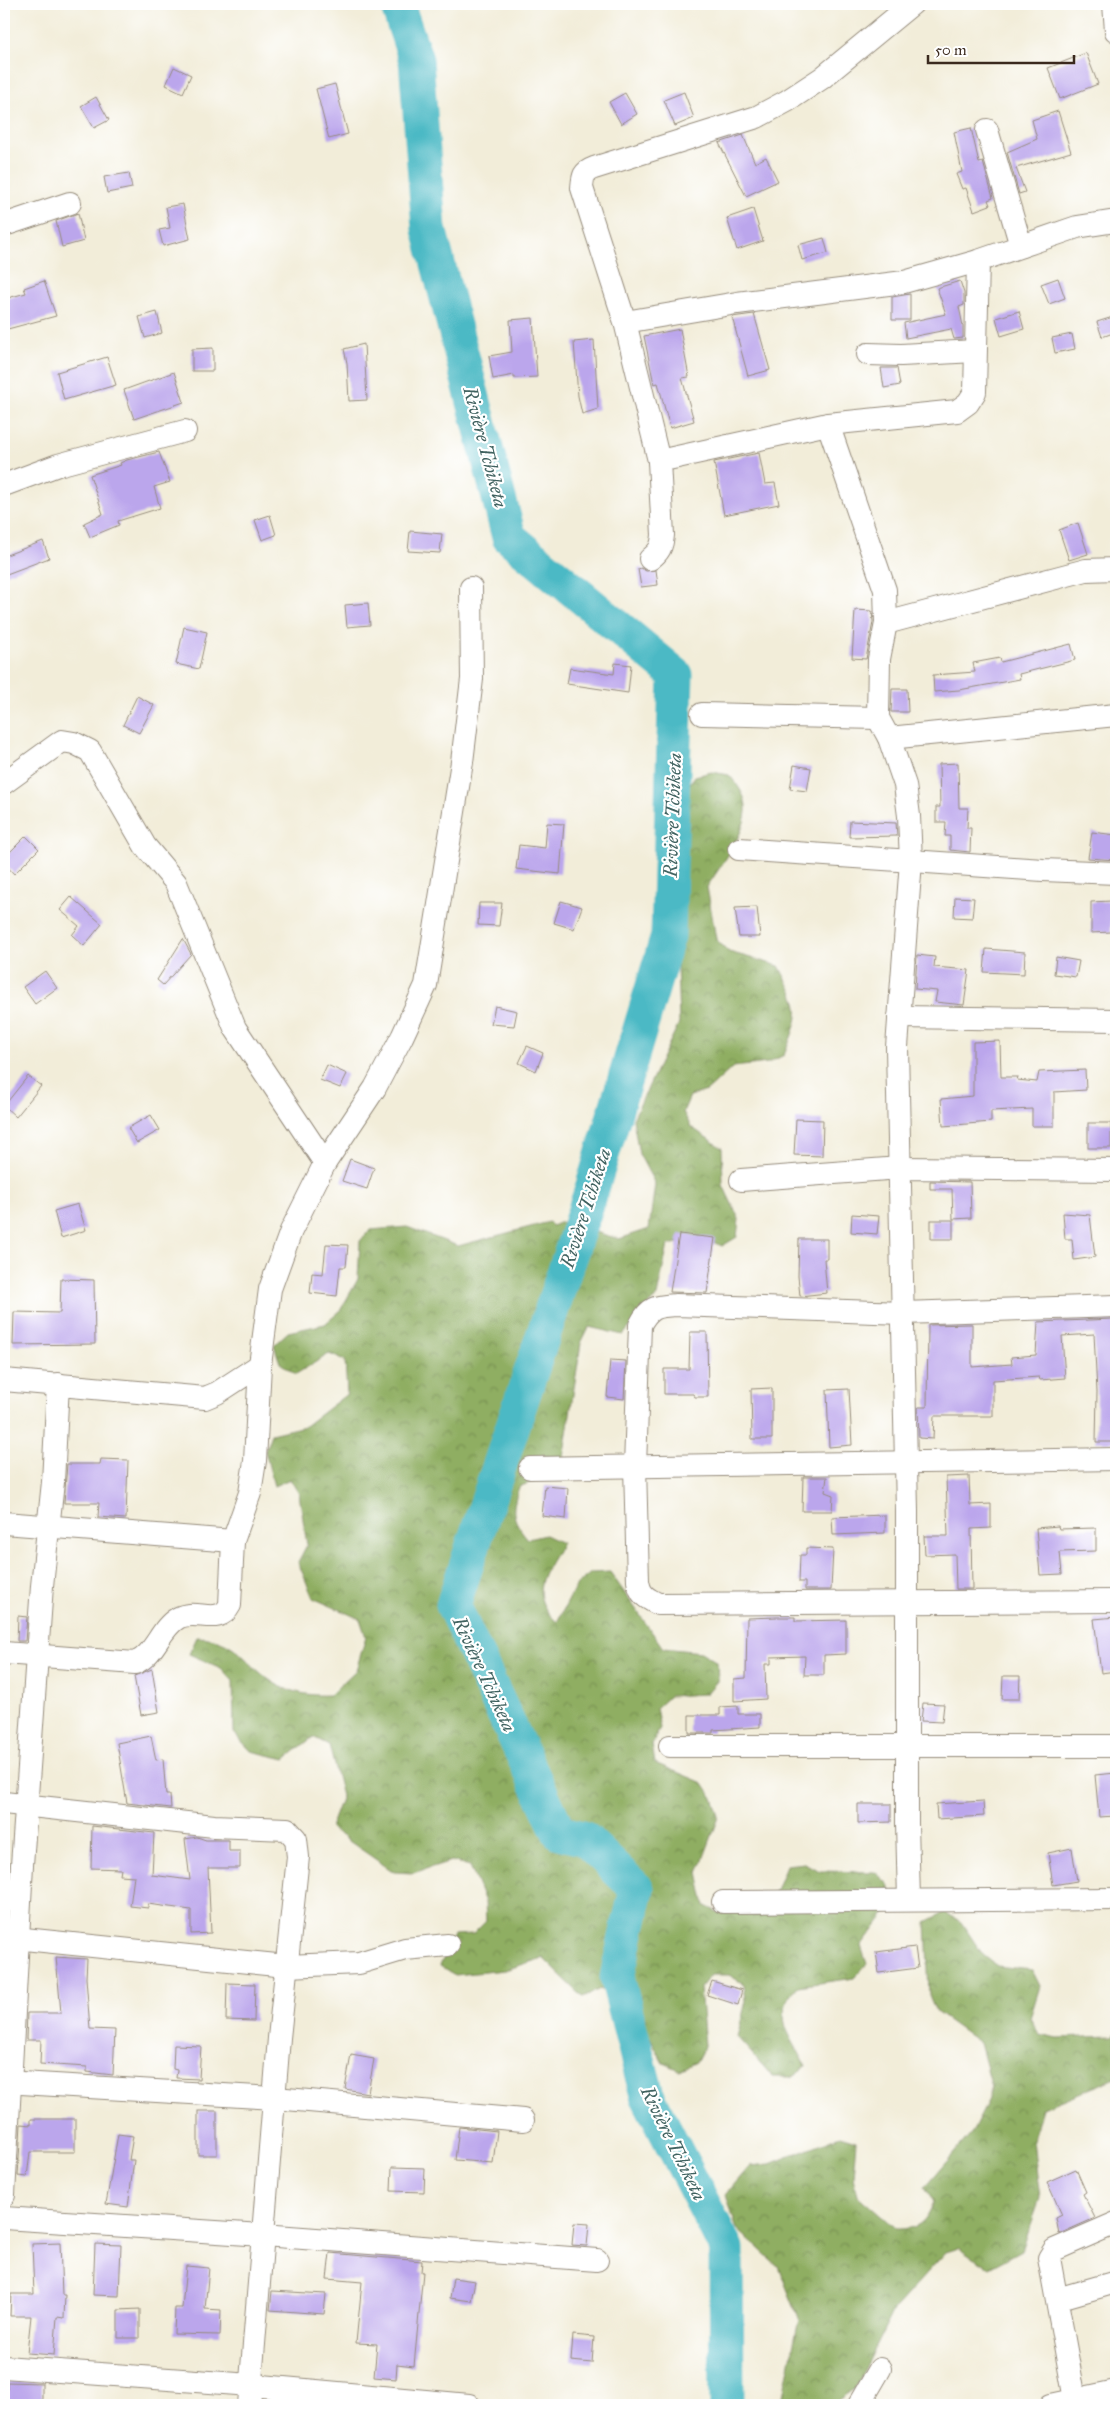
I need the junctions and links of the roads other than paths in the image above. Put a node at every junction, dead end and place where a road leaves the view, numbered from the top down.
1 (912, 4) edge
2 (1114, 4) edge
3 (1116, 31) edge
4 (987, 130) dead end
5 (70, 203) dead end
6 (1116, 221) edge
7 (4, 225) edge
8 (1021, 246) junction
9 (978, 261) junction
10 (625, 322) junction
11 (975, 351) junction
12 (868, 354) dead end
13 (828, 424) junction
14 (185, 431) dead end
15 (659, 461) junction
16 (4, 486) edge
17 (650, 559) dead end
18 (1116, 569) edge
19 (471, 588) dead end
20 (886, 623) junction
21 (702, 714) dead end
22 (1116, 715) edge
23 (878, 718) junction
24 (889, 738) junction
25 (4, 783) edge
26 (739, 849) dead end
27 (911, 861) junction
28 (1116, 873) edge
29 (899, 1017) junction
30 (1116, 1020) edge
31 (325, 1163) junction
32 (900, 1168) junction
33 (1116, 1170) edge
34 (741, 1180) dead end
35 (1116, 1306) edge
36 (903, 1313) junction
37 (260, 1365) junction
38 (4, 1380) edge
39 (58, 1384) junction
40 (1116, 1459) edge
41 (906, 1461) junction
42 (635, 1466) junction
43 (530, 1468) dead end
44 (4, 1523) edge
45 (49, 1528) junction
46 (233, 1541) junction
47 (1116, 1601) edge
48 (907, 1602) junction
49 (4, 1653) edge
50 (39, 1654) junction
51 (670, 1746) dead end
52 (908, 1746) junction
53 (1116, 1746) edge
54 (4, 1803) edge
55 (27, 1805) junction
56 (1116, 1899) edge
57 (909, 1900) junction
58 (723, 1902) dead end
59 (11, 1938) edge
60 (448, 1945) dead end
61 (286, 1966) junction
62 (7, 2082) edge
63 (275, 2098) junction
64 (523, 2120) dead end
65 (4, 2195) edge
66 (4, 2218) edge
67 (1116, 2224) edge
68 (263, 2234) junction
69 (597, 2260) dead end
70 (1116, 2282) edge
71 (1057, 2299) junction
72 (4, 2367) edge
73 (880, 2369) dead end
74 (1116, 2391) edge
75 (250, 2395) edge
76 (1075, 2402) edge
77 (469, 2405) edge
78 (859, 2405) edge
79 (1051, 2405) edge

1 - 10 street
2 - 3 street
4 - 8 street
5 - 7 street
6 - 8 street
8 - 9 street
9 - 10 street
9 - 11 street
10 - 15 street
11 - 12 street
11 - 13 street
13 - 15 street
13 - 20 street
14 - 16 street
15 - 17 street
18 - 20 street
19 - 31 street
20 - 23 street
21 - 23 street
22 - 24 street
23 - 24 street
24 - 27 street
25 - 31 street
26 - 27 street
27 - 28 street
27 - 29 street
29 - 30 street
29 - 32 street
31 - 37 street
32 - 33 street
32 - 34 street
32 - 36 street
35 - 36 street
36 - 41 street
36 - 42 street
37 - 39 street
37 - 46 street
38 - 39 street
39 - 45 street
40 - 41 street
41 - 42 street
41 - 48 street
42 - 43 street
42 - 48 street
44 - 45 street
45 - 46 street
45 - 50 street
46 - 50 street
47 - 48 street
48 - 52 street
49 - 50 street
50 - 55 street
51 - 52 street
52 - 53 street
52 - 57 street
54 - 55 street
55 - 59 street
55 - 61 street
56 - 57 street
57 - 58 street
59 - 61 street
59 - 62 street
60 - 61 street
61 - 63 street
62 - 63 street
62 - 65 street
63 - 64 street
63 - 68 street
66 - 68 street
67 - 71 street
68 - 69 street
68 - 75 street
70 - 71 street
71 - 76 street
72 - 75 street
73 - 78 street
74 - 76 street
75 - 77 street
76 - 79 street

